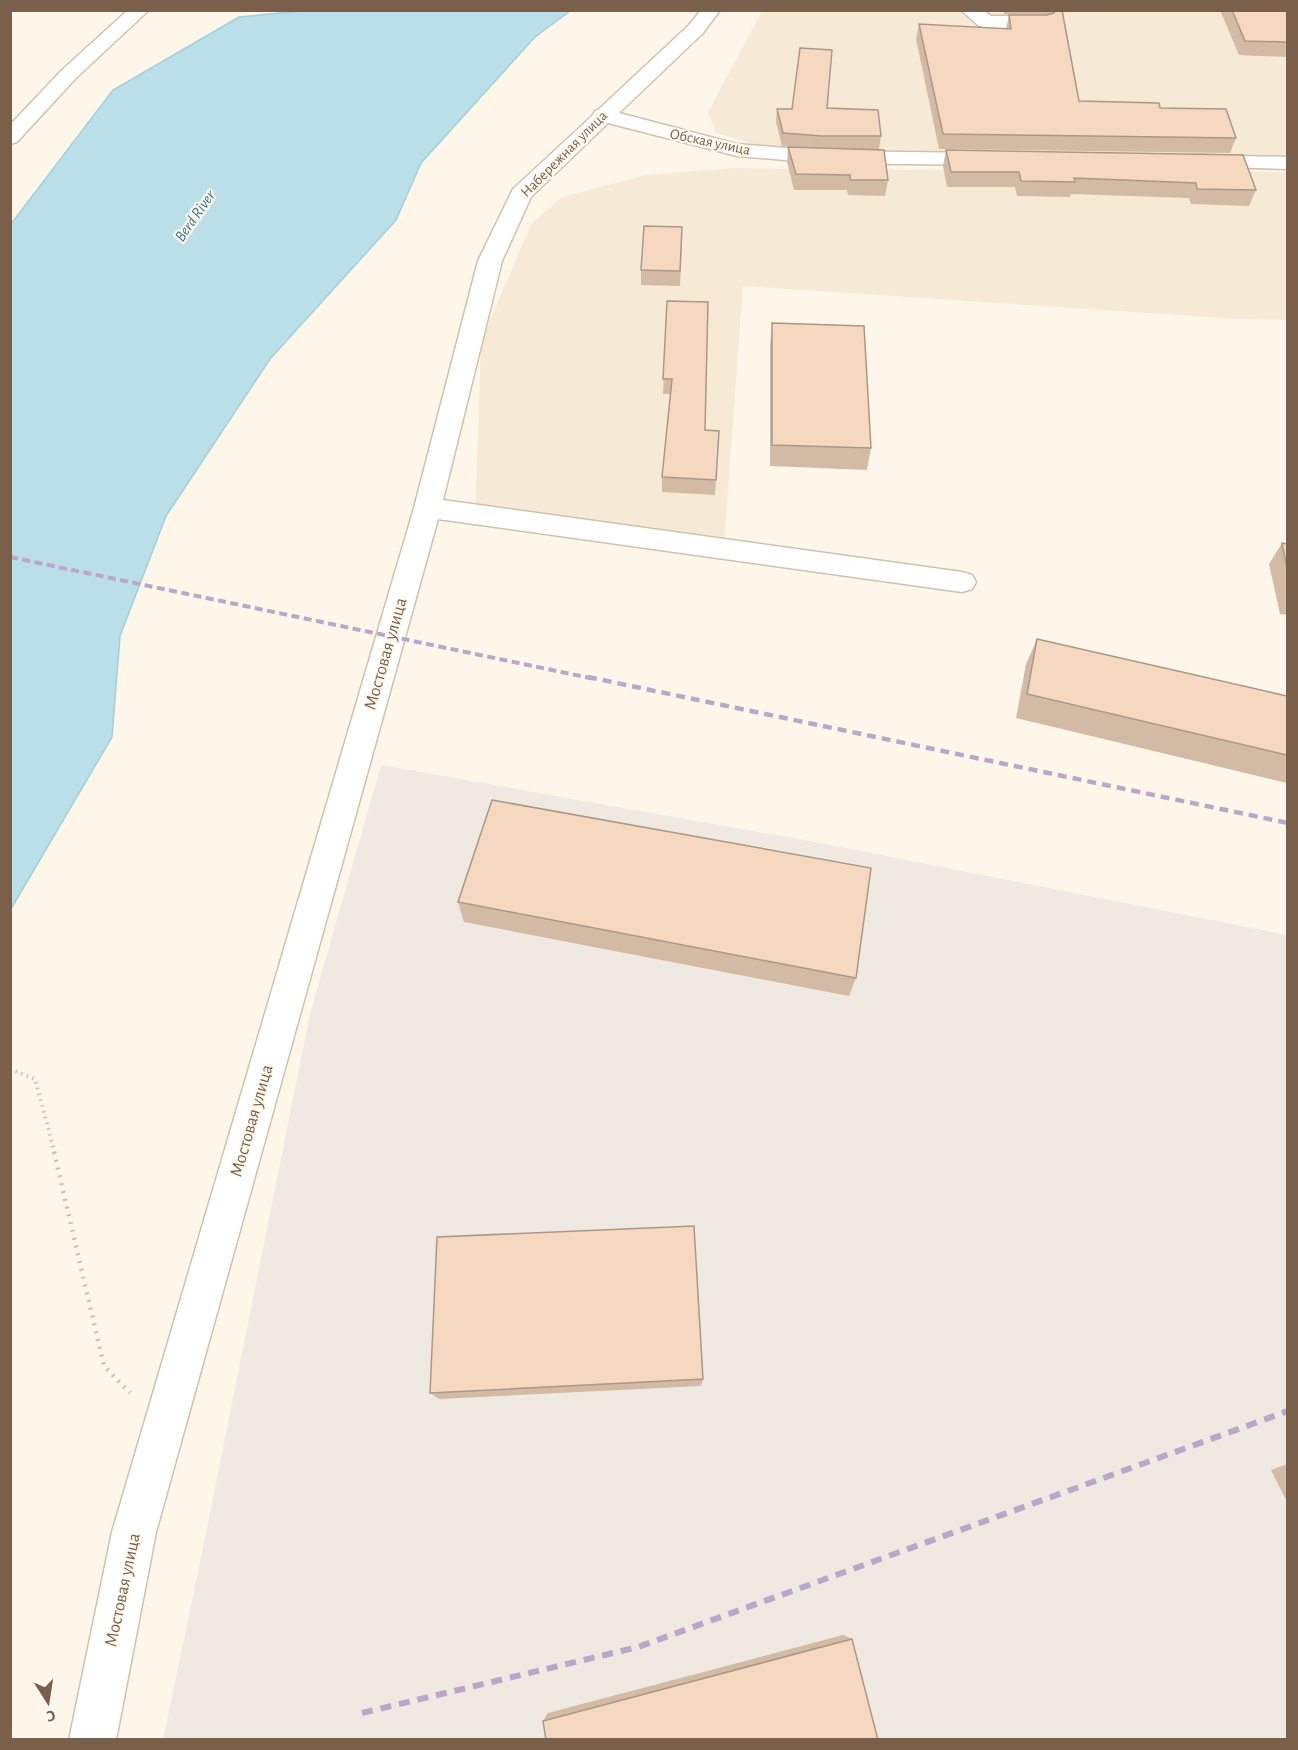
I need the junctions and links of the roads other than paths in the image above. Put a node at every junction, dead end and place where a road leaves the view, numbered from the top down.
1 (140, 10) edge
2 (711, 10) edge
3 (970, 10) edge
4 (1042, 22) edge
5 (602, 115) junction
6 (10, 138) edge
7 (1010, 158) edge
8 (1181, 160) edge
9 (1287, 163) edge
10 (428, 508) junction
11 (962, 582) dead end
12 (92, 1740) edge

1 - 6 street
2 - 5 street, Набережная улица
3 - 4 street
5 - 7 street, Обская улица
5 - 10 street, Набережная улица
8 - 9 street
10 - 11 street
10 - 12 street, Мостовая улица

